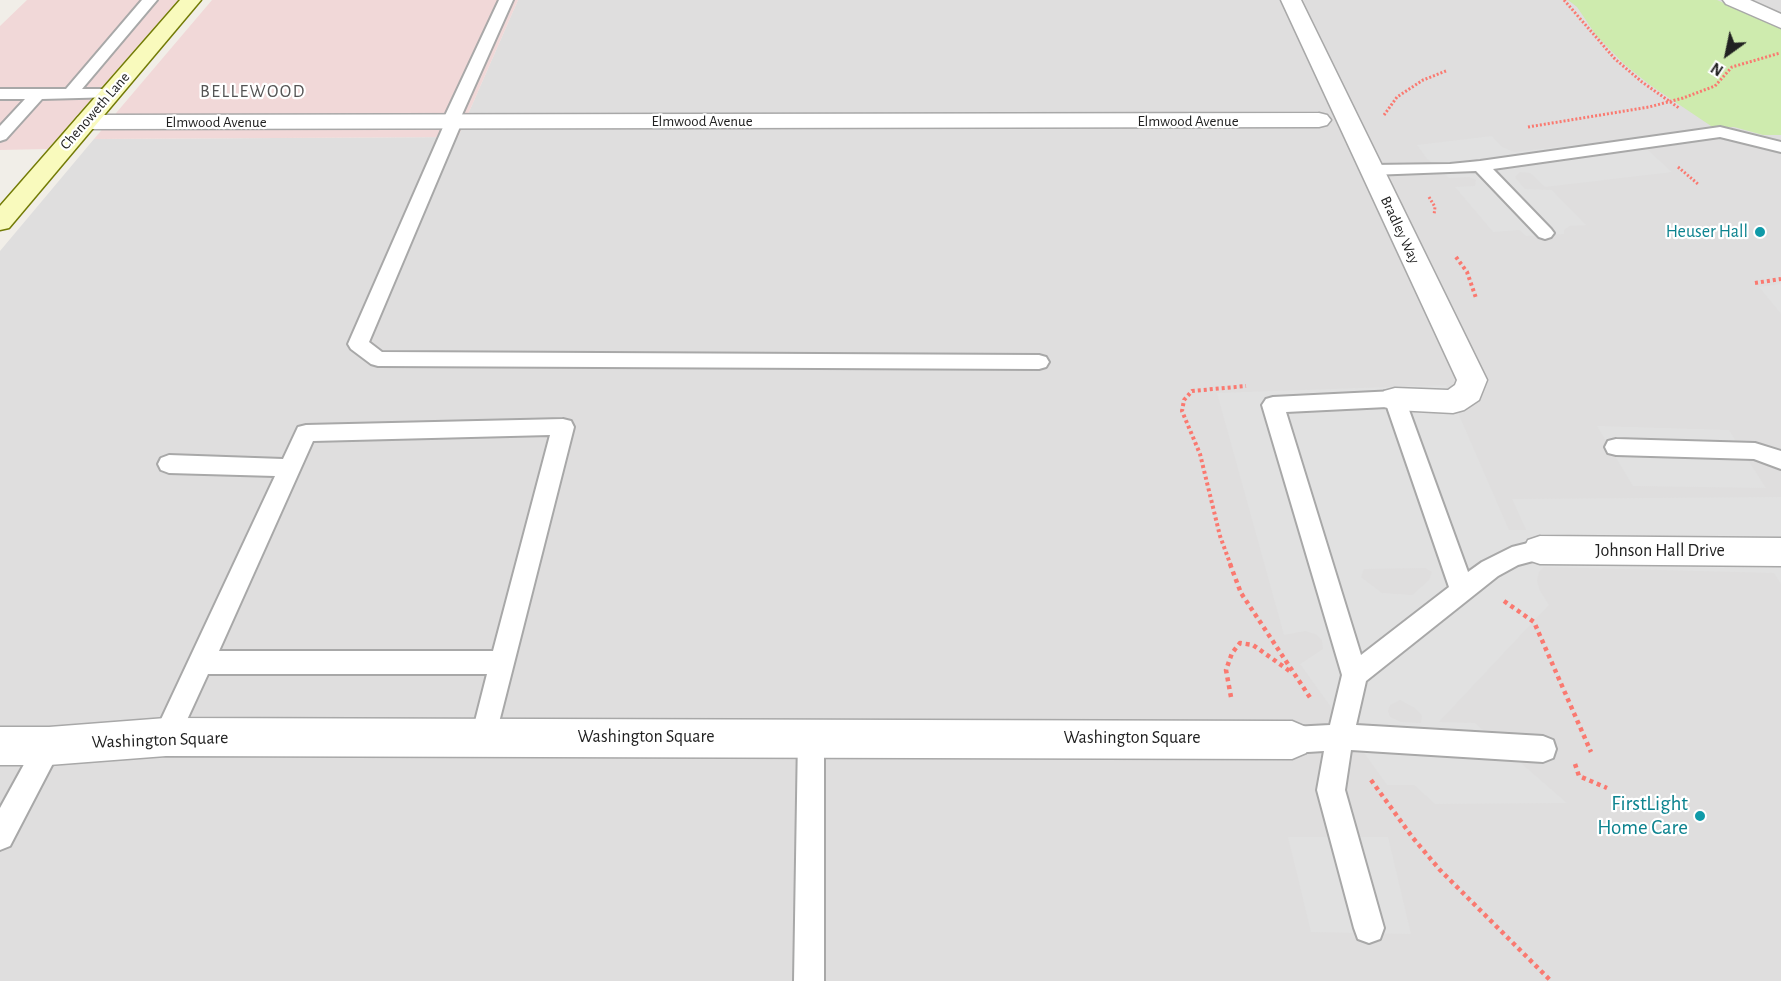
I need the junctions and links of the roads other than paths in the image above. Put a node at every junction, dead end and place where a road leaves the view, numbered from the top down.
1 (150, 0) edge
2 (190, 0) edge
3 (506, 0) edge
4 (1290, 0) edge
5 (1733, 0) edge
6 (1781, 22) edge
7 (0, 94) edge
8 (38, 94) junction
9 (70, 94) junction
10 (110, 94) junction
11 (1319, 120) joint
12 (1348, 121) junction
13 (86, 122) junction
14 (452, 122) junction
15 (0, 136) edge
16 (1781, 147) edge
17 (1480, 166) junction
18 (1371, 170) junction
19 (0, 222) edge
20 (1545, 233) dead end
21 (1040, 362) dead end
22 (1395, 399) junction
23 (1616, 447) dead end
24 (1781, 460) edge
25 (169, 464) dead end
26 (290, 468) junction
27 (1540, 550) joint
28 (1781, 552) edge
29 (1470, 586) junction
30 (200, 662) junction
31 (503, 663) junction
32 (1355, 675) junction
33 (166, 737) junction
34 (484, 737) junction
35 (811, 737) junction
36 (1340, 737) junction
37 (1292, 740) joint
38 (0, 746) edge
39 (49, 746) junction
40 (1543, 749) dead end
41 (0, 836) edge
42 (1369, 928) dead end
43 (809, 981) edge

1 - 9 lane
2 - 10 main road, Chenoweth Lane
3 - 14 lane
4 - 12 street, Bradley Way
5 - 6 street
7 - 8 lane
8 - 9 lane
8 - 15 lane
9 - 10 lane
10 - 13 main road, Chenoweth Lane
11 - 12 lane
11 - 14 street, Elmwood Avenue
12 - 18 street, Bradley Way
13 - 14 street, Elmwood Avenue
13 - 19 main road, Chenoweth Lane
14 - 21 lane
16 - 17 lane
17 - 18 lane
17 - 20 lane
18 - 22 street, Bradley Way
22 - 29 lane
22 - 32 lane
23 - 24 lane
25 - 26 lane
26 - 30 lane
26 - 31 lane
27 - 28 street, Johnson Hall Drive
27 - 29 lane
29 - 32 lane
30 - 31 lane
30 - 33 lane
31 - 34 lane
32 - 36 lane
33 - 34 street, Washington Square
33 - 39 street, Washington Square
34 - 35 street, Washington Square
35 - 37 street, Washington Square
35 - 43 lane
36 - 37 lane
36 - 40 lane
36 - 42 lane
38 - 39 street, Washington Square
39 - 41 lane

